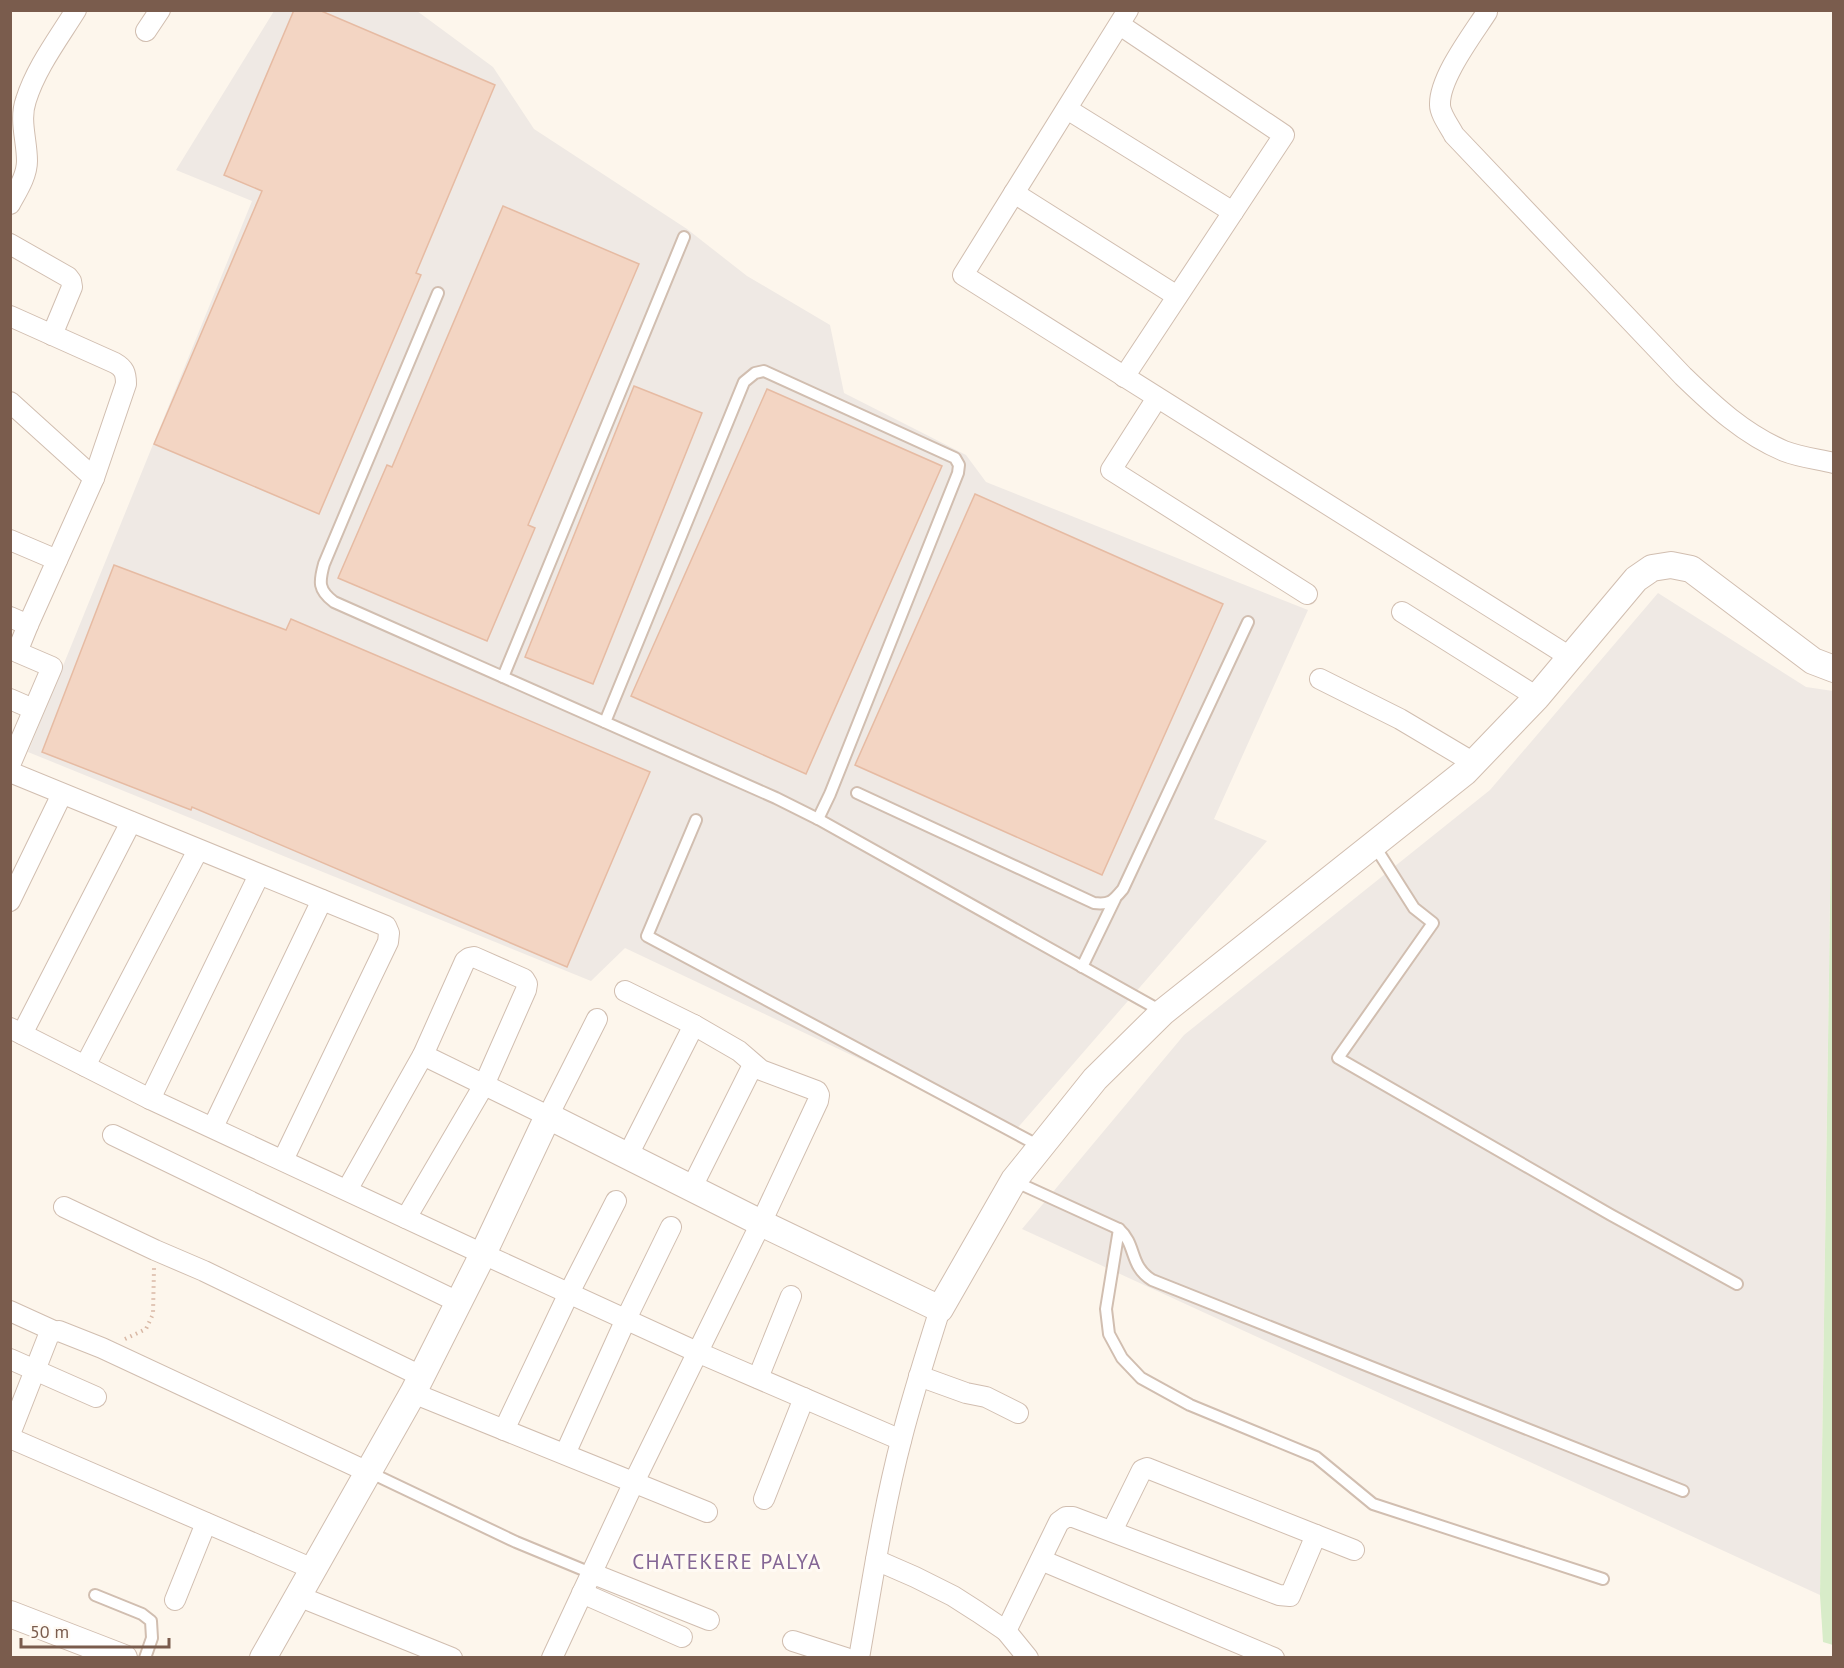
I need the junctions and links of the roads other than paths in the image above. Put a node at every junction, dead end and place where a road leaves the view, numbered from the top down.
1 (76, 10) edge
2 (160, 10) edge
3 (1487, 12) edge
4 (1124, 18) edge
5 (146, 31) dead end
6 (1067, 109) junction
7 (16, 178) edge
8 (1014, 193) junction
9 (10, 204) edge
10 (1233, 212) junction
11 (684, 237) dead end
12 (10, 244) edge
13 (438, 293) dead end
14 (1177, 296) junction
15 (10, 316) edge
16 (52, 335) junction
17 (1124, 377) junction
18 (1157, 398) junction
19 (10, 402) edge
20 (1833, 463) edge
21 (94, 478) junction
22 (10, 540) edge
23 (57, 560) junction
24 (1307, 594) dead end
25 (1402, 612) dead end
26 (19, 621) edge
27 (1248, 622) dead end
28 (1570, 657) junction
29 (1833, 669) edge
30 (503, 677) junction
31 (1320, 679) dead end
32 (1537, 697) junction
33 (10, 699) edge
34 (33, 709) junction
35 (605, 722) junction
36 (1474, 763) junction
37 (10, 765) edge
38 (10, 772) edge
39 (857, 793) dead end
40 (62, 794) junction
41 (818, 819) junction
42 (696, 820) dead end
43 (131, 822) junction
44 (1374, 844) junction
45 (198, 850) junction
46 (260, 875) junction
47 (1115, 898) junction
48 (322, 900) junction
49 (10, 901) edge
50 (1082, 967) junction
51 (625, 991) dead end
52 (1163, 1012) junction
53 (597, 1019) dead end
54 (694, 1025) junction
55 (16, 1031) edge
56 (423, 1055) junction
57 (753, 1065) junction
58 (85, 1066) junction
59 (484, 1085) junction
60 (150, 1099) junction
61 (548, 1116) junction
62 (213, 1127) junction
63 (113, 1135) dead end
64 (1041, 1148) junction
65 (628, 1155) junction
66 (283, 1160) junction
67 (1014, 1180) junction
68 (692, 1187) junction
69 (346, 1190) junction
70 (616, 1201) dead end
71 (64, 1207) dead end
72 (406, 1218) junction
73 (761, 1223) junction
74 (671, 1227) dead end
75 (1119, 1229) junction
76 (483, 1254) junction
77 (1737, 1284) dead end
78 (569, 1293) junction
79 (791, 1296) dead end
80 (458, 1302) junction
81 (940, 1309) junction
82 (10, 1311) edge
83 (626, 1319) junction
84 (54, 1331) junction
85 (697, 1352) junction
86 (10, 1359) edge
87 (35, 1370) junction
88 (919, 1376) junction
89 (758, 1378) junction
90 (417, 1385) junction
91 (96, 1397) dead end
92 (804, 1398) junction
93 (1018, 1413) dead end
94 (504, 1430) junction
95 (10, 1436) edge
96 (901, 1440) junction
97 (565, 1454) junction
98 (368, 1472) junction
99 (634, 1482) junction
100 (1683, 1491) dead end
101 (764, 1499) dead end
102 (707, 1512) dead end
103 (206, 1522) junction
104 (1112, 1531) junction
105 (1316, 1535) junction
106 (1354, 1550) dead end
107 (876, 1560) junction
108 (1041, 1560) junction
109 (313, 1569) junction
110 (591, 1574) junction
111 (1603, 1580) dead end
112 (582, 1593) junction
113 (94, 1595) dead end
114 (298, 1596) junction
115 (175, 1600) dead end
116 (10, 1614) edge
117 (709, 1620) dead end
118 (1006, 1631) junction
119 (682, 1637) dead end
120 (793, 1641) dead end
121 (124, 1658) edge
122 (145, 1658) edge
123 (263, 1658) edge
124 (452, 1658) edge
125 (552, 1658) edge
126 (846, 1658) edge
127 (859, 1658) edge
128 (1028, 1658) edge
129 (1274, 1658) edge

1 - 7 street
2 - 5 street
3 - 20 street
4 - 6 street
4 - 10 street
6 - 8 street
6 - 10 street
7 - 9 street
8 - 14 street
8 - 17 street
10 - 14 street
11 - 30 lane
12 - 16 street
13 - 30 lane
14 - 17 street
15 - 16 street
16 - 21 street
17 - 18 street
18 - 24 street
18 - 28 street
19 - 21 street
21 - 23 street
22 - 23 street
23 - 26 street
25 - 32 street
26 - 34 street
27 - 47 lane
28 - 29 street
28 - 32 street
30 - 35 lane
31 - 36 street
32 - 36 street
33 - 34 street
34 - 37 street
35 - 41 lane
35 - 41 lane
36 - 44 street
38 - 40 street
39 - 47 lane
40 - 43 street
40 - 49 street
41 - 50 lane
42 - 64 lane
43 - 45 street
43 - 55 street
44 - 52 street
44 - 77 lane
45 - 46 street
45 - 58 street
46 - 48 street
46 - 60 street
47 - 50 lane
48 - 62 street
48 - 66 street
50 - 52 lane
51 - 54 street
52 - 64 street
53 - 61 street
54 - 57 street
54 - 65 street
55 - 58 street
56 - 59 street
56 - 59 street
56 - 69 street
57 - 68 street
57 - 73 street
58 - 60 street
59 - 61 street
59 - 72 street
60 - 62 street
61 - 65 street
61 - 76 street
62 - 66 street
63 - 80 street
64 - 67 street
65 - 68 street
66 - 69 street
67 - 75 lane
67 - 81 street
68 - 73 street
69 - 72 street
70 - 78 street
71 - 90 street
72 - 76 street
73 - 81 street
73 - 85 street
74 - 83 street
75 - 100 lane
75 - 111 lane
76 - 78 street
76 - 80 street
78 - 83 street
78 - 94 street
79 - 89 street
80 - 90 street
81 - 88 street
82 - 84 street
83 - 85 street
83 - 97 street
84 - 87 street
84 - 98 street
85 - 89 street
85 - 99 street
86 - 87 street
87 - 91 street
87 - 95 street
88 - 93 street
88 - 96 street
89 - 92 street
90 - 94 street
90 - 98 street
92 - 96 street
92 - 101 street
94 - 97 street
95 - 103 street
96 - 107 street
97 - 99 street
98 - 109 street
98 - 110 lane
99 - 102 street
99 - 110 street
103 - 109 street
103 - 115 street
104 - 105 street
104 - 105 street
104 - 108 street
105 - 106 street
107 - 118 street
107 - 127 street
108 - 118 street
108 - 129 street
109 - 114 street
110 - 112 street
110 - 117 street
112 - 119 street
112 - 125 street
113 - 122 lane
114 - 123 street
114 - 124 street
116 - 121 street
118 - 128 street
120 - 126 street

